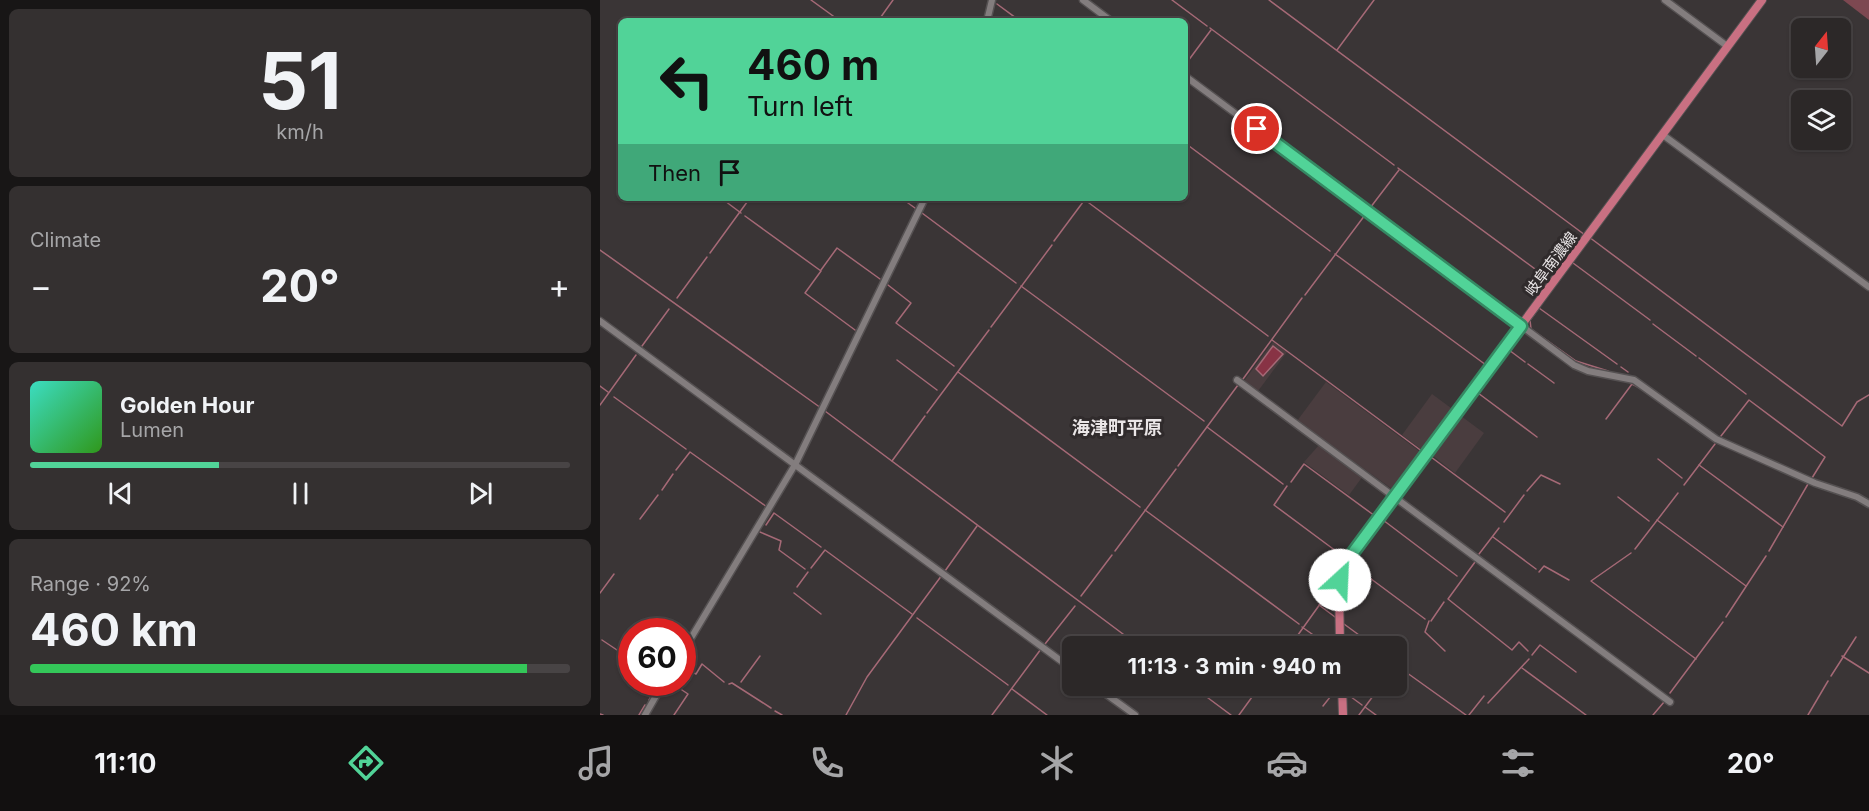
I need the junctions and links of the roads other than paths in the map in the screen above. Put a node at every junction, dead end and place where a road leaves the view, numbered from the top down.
1 (992, 0) edge
2 (1083, 0) edge
3 (1665, 0) edge
4 (1762, 0) edge
5 (988, 18) edge
6 (1107, 18) edge
7 (1727, 46) junction
8 (1188, 78) edge
9 (1663, 135) junction
10 (924, 201) edge
11 (1869, 287) edge
12 (600, 321) edge
13 (1521, 326) junction
14 (1237, 380) dead end
15 (796, 463) junction
16 (1394, 496) junction
17 (1869, 504) edge
18 (696, 630) edge
19 (1340, 636) edge
20 (1062, 662) edge
21 (656, 696) edge
22 (1109, 696) edge
23 (1342, 696) edge
24 (1670, 702) dead end
25 (645, 715) edge
26 (1135, 715) edge
27 (1343, 715) edge

1 - 5 street
2 - 6 street
3 - 7 street
4 - 7 main road, 岐阜南濃線
7 - 9 main road, 岐阜南濃線
8 - 13 street
9 - 11 street
9 - 13 main road, 岐阜南濃線
10 - 15 street
12 - 15 street
13 - 16 main road, 岐阜南濃線
13 - 17 street
14 - 16 street
15 - 18 street
15 - 20 street
16 - 19 main road, 岐阜南濃線
16 - 24 street
21 - 25 street
22 - 26 street
23 - 27 main road

